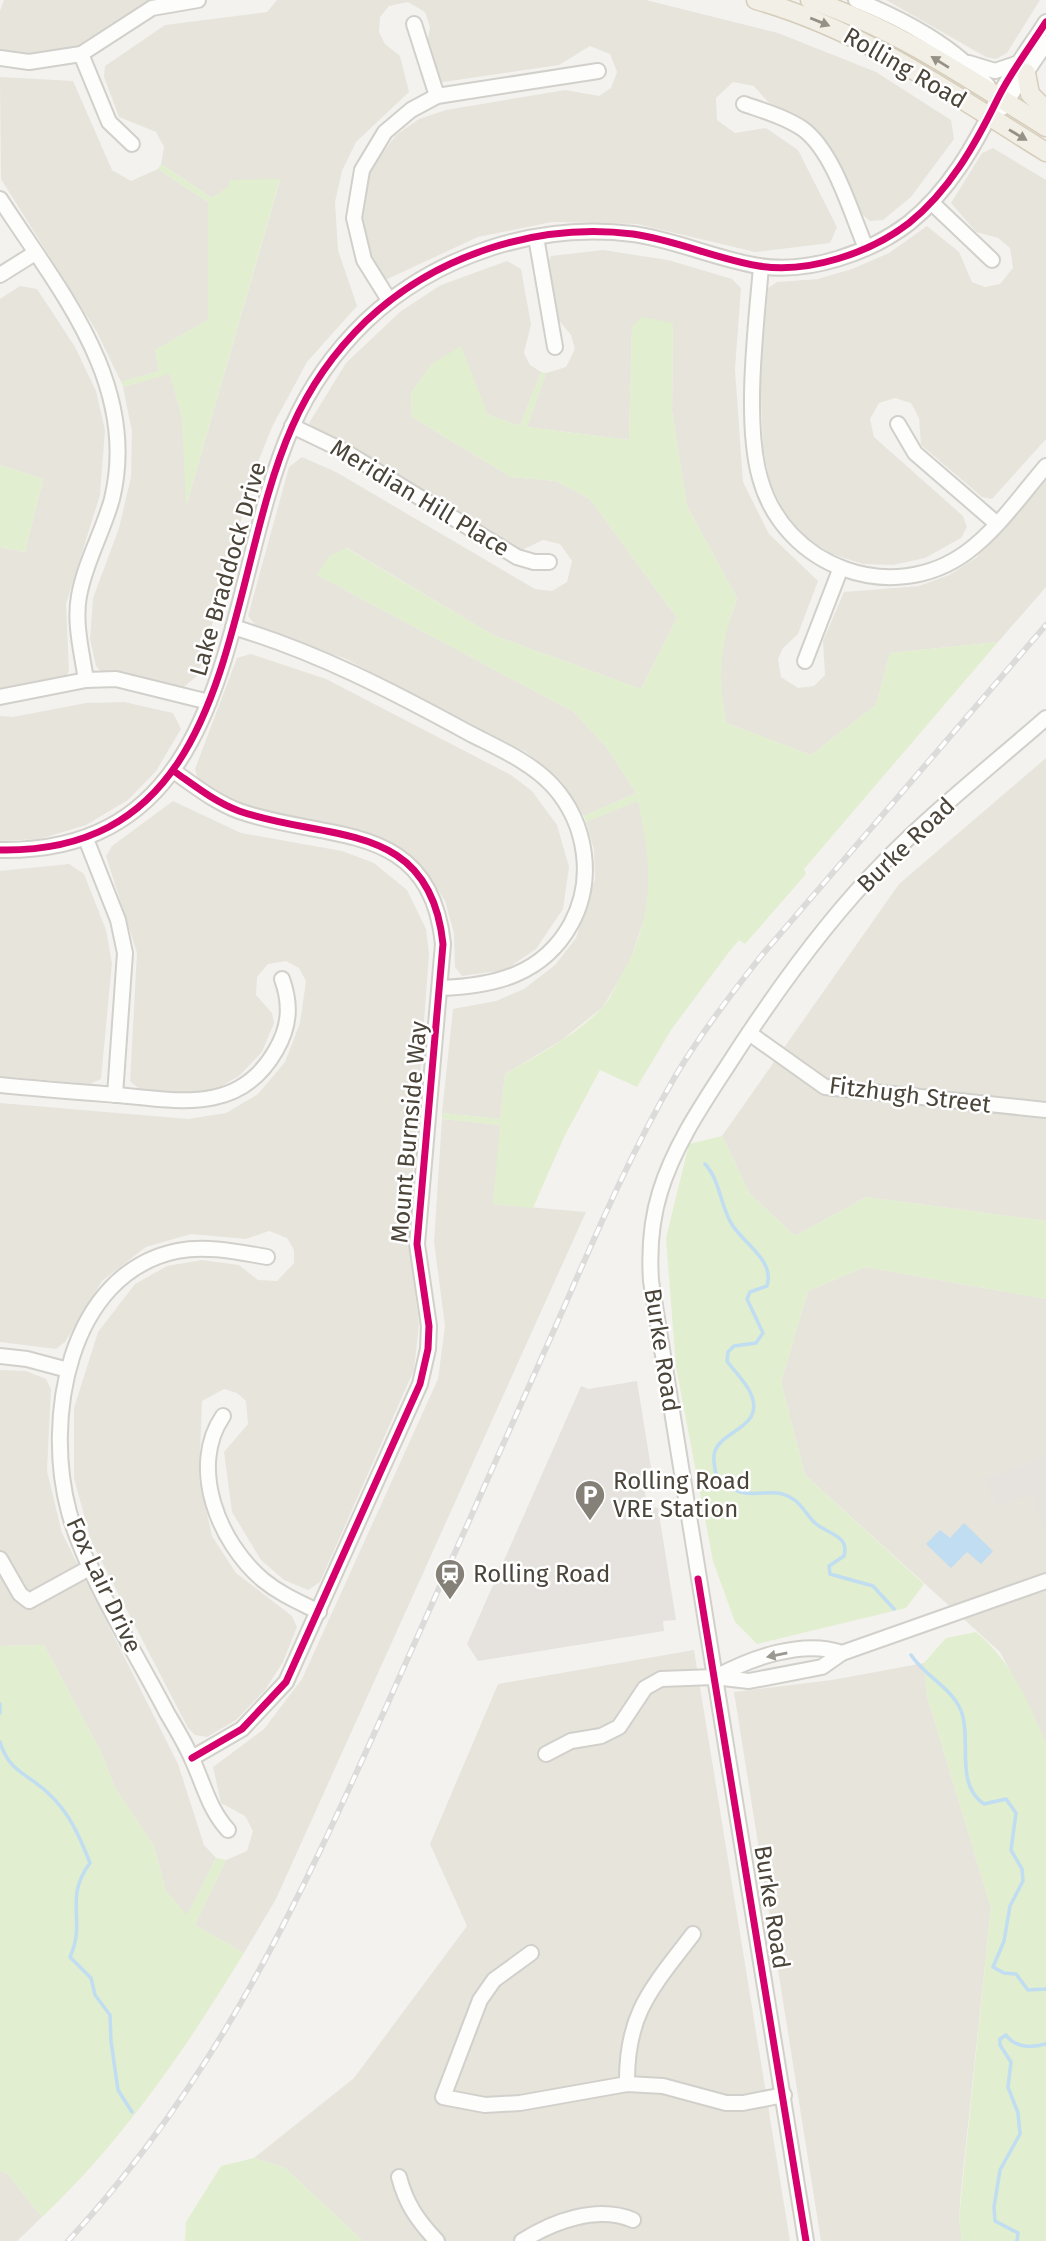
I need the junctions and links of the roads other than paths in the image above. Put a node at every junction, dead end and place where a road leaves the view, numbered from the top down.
1 (198, 0) edge
2 (756, 0) edge
3 (810, 0) edge
4 (856, 0) edge
5 (1046, 22) edge
6 (414, 24) dead end
7 (1046, 43) edge
8 (81, 54) junction
9 (0, 58) edge
10 (969, 64) junction
11 (1023, 68) junction
12 (598, 71) dead end
13 (437, 96) junction
14 (1003, 101) junction
15 (744, 104) dead end
16 (1046, 110) edge
17 (990, 118) junction
18 (1046, 127) edge
19 (132, 144) dead end
20 (1046, 152) edge
21 (0, 199) edge
22 (932, 203) junction
23 (536, 237) junction
24 (866, 248) junction
25 (35, 253) junction
26 (992, 260) dead end
27 (761, 267) junction
28 (0, 275) edge
29 (389, 300) junction
30 (555, 347) dead end
31 (898, 424) dead end
32 (292, 426) junction
33 (1046, 466) edge
34 (996, 523) junction
35 (549, 562) dead end
36 (840, 570) junction
37 (233, 627) junction
38 (806, 662) dead end
39 (86, 680) junction
40 (0, 697) edge
41 (209, 702) junction
42 (1046, 718) edge
43 (175, 772) junction
44 (86, 839) junction
45 (0, 850) edge
46 (282, 979) dead end
47 (441, 988) junction
48 (749, 1033) junction
49 (0, 1085) edge
50 (115, 1095) junction
51 (1046, 1110) edge
52 (267, 1257) dead end
53 (0, 1356) edge
54 (68, 1370) junction
55 (223, 1416) dead end
56 (0, 1559) edge
57 (91, 1567) junction
58 (1046, 1581) edge
59 (319, 1612) junction
60 (842, 1653) junction
61 (715, 1677) junction
62 (546, 1754) dead end
63 (192, 1758) junction
64 (228, 1830) dead end
65 (692, 1934) dead end
66 (531, 1952) dead end
67 (627, 2084) junction
68 (784, 2095) junction
69 (399, 2177) dead end
70 (633, 2220) dead end
71 (437, 2241) edge
72 (522, 2241) edge
73 (806, 2241) edge

1 - 8 street
2 -> 17 main road, Rolling Road
14 -> 3 main road, Rolling Road
4 - 10 street, Rolling Road
5 - 11 street
6 - 13 street
7 - 11 street
8 - 9 street
8 - 19 street
10 - 11 street
10 - 14 street, Rolling Road
11 - 14 street, Lake Braddock Drive
11 - 16 main road
12 - 13 street
13 - 29 street
14 - 17 street, Lake Braddock Drive
14 - 18 main road, Rolling Road
15 - 24 street
17 -> 20 main road, Rolling Road
17 - 22 street, Lake Braddock Drive
21 - 25 street
22 - 24 street, Lake Braddock Drive
22 - 26 street
23 - 27 street, Lake Braddock Drive
23 - 29 street, Lake Braddock Drive
23 - 30 street
24 - 27 street, Lake Braddock Drive
25 - 28 street
25 - 39 street
27 - 36 street
29 - 32 street, Lake Braddock Drive
31 - 34 street
32 - 35 street, Meridian Hill Place
32 - 37 street, Lake Braddock Drive
33 - 34 street
34 - 36 street
36 - 38 street
37 - 41 street, Lake Braddock Drive
37 - 47 street
39 - 40 street
39 - 41 street
41 - 43 street, Lake Braddock Drive
42 - 48 street, Burke Road
43 - 44 street, Lake Braddock Drive
43 - 47 street, Mount Burnside Way
44 - 45 street, Lake Braddock Drive
44 - 50 street
46 - 50 street
47 - 59 street, Mount Burnside Way
48 - 51 street, Fitzhugh Street
48 - 61 street, Burke Road
49 - 50 street
52 - 54 street, Fox Lair Drive
53 - 54 street
54 - 57 street, Fox Lair Drive
55 - 59 street
56 - 57 street
57 - 63 street, Fox Lair Drive
58 - 60 street
59 - 63 street, Mount Burnside Way
60 - 61 street
60 -> 61 street
61 - 62 street
61 - 68 street, Burke Road
63 - 64 street, Fox Lair Drive
65 - 67 street
66 - 67 street
67 - 68 street
68 - 73 street, Burke Road
69 - 71 street
70 - 72 street

